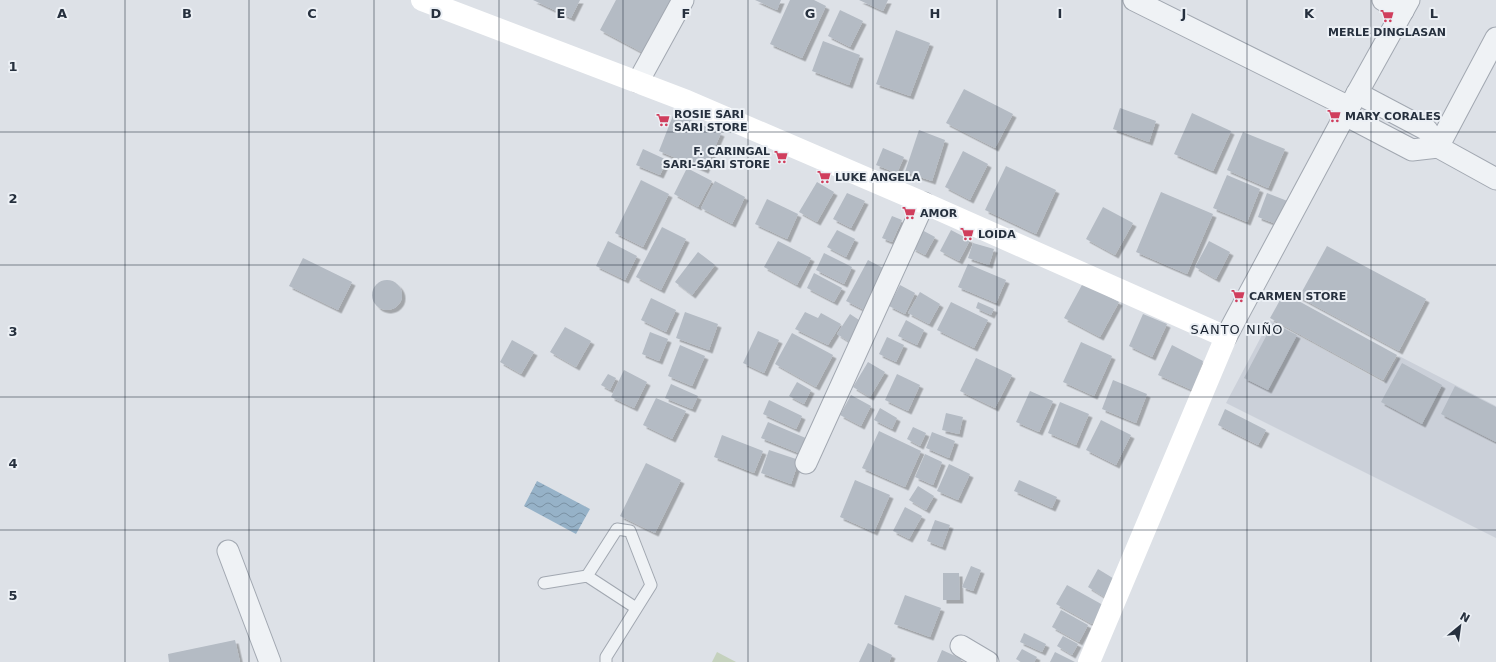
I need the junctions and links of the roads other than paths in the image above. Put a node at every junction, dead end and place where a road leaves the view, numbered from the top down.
1 (422, 0) edge
2 (683, 0) edge
3 (1134, 0) edge
4 (1383, 0) edge
5 (1406, 6) edge
6 (1496, 38) edge
7 (638, 82) junction
8 (1351, 105) junction
9 (1438, 147) junction
10 (1496, 179) edge
11 (924, 203) junction
12 (1226, 337) junction
13 (806, 463) dead end
14 (228, 551) dead end
15 (587, 576) junction
16 (544, 583) dead end
17 (636, 608) junction
18 (960, 646) dead end
19 (270, 662) edge
20 (606, 662) edge
21 (988, 662) edge
22 (1089, 662) edge

1 - 7 street
2 - 7 street
3 - 8 street
4 - 5 street
5 - 8 street
6 - 9 street
7 - 11 street
8 - 9 street
8 - 12 street
9 - 10 street
11 - 12 street
11 - 13 street
12 - 22 street
14 - 19 street
15 - 16 lane
15 - 17 lane
15 - 17 lane
17 - 20 lane
18 - 21 street

